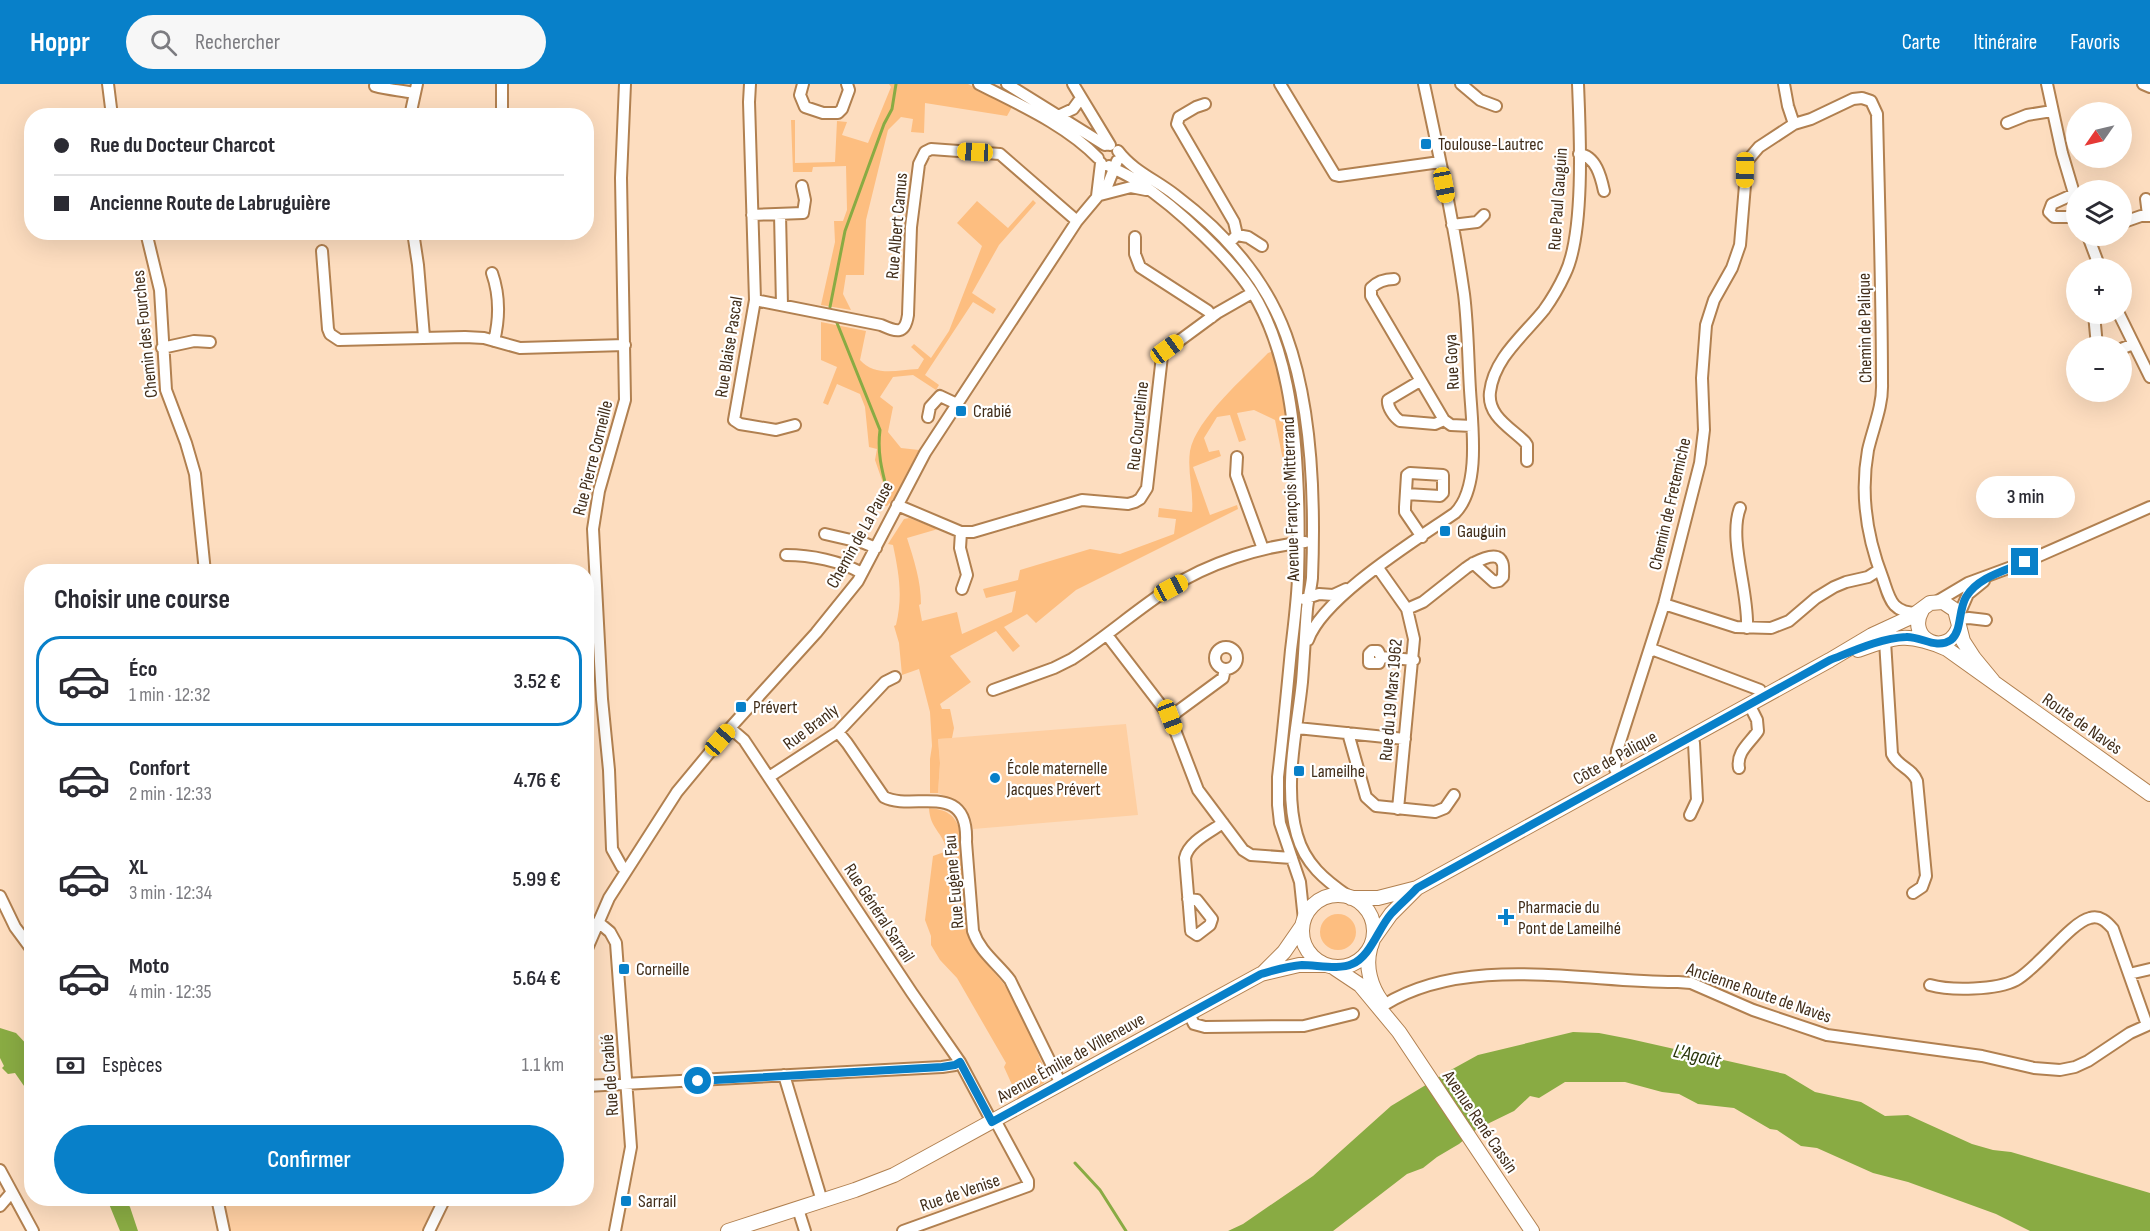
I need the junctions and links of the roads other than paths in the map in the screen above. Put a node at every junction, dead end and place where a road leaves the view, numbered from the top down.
1 (108, 84) edge
2 (502, 84) edge
3 (625, 84) edge
4 (750, 84) edge
5 (803, 84) edge
6 (847, 84) edge
7 (979, 84) edge
8 (1008, 84) edge
9 (1073, 84) edge
10 (1280, 84) edge
11 (1424, 84) edge
12 (1461, 84) edge
13 (1578, 84) edge
14 (1784, 84) edge
15 (2047, 84) edge
16 (2143, 84) edge
17 (375, 86) dead end
18 (2150, 87) edge
19 (415, 88) edge
20 (1081, 99) junction
21 (1205, 104) dead end
22 (1496, 106) dead end
23 (111, 108) edge
24 (411, 108) edge
25 (502, 108) edge
26 (2052, 111) junction
27 (1058, 116) junction
28 (1794, 123) junction
29 (2007, 123) dead end
30 (1579, 154) junction
31 (1107, 155) junction
32 (1440, 162) junction
33 (2070, 180) edge
34 (802, 186) dead end
35 (1150, 191) junction
36 (1604, 191) dead end
37 (1096, 196) junction
38 (2146, 199) dead end
39 (2066, 200) edge
40 (780, 214) junction
41 (752, 215) junction
42 (1484, 215) dead end
43 (2149, 215) edge
44 (2066, 217) edge
45 (2132, 220) edge
46 (1077, 221) junction
47 (1452, 225) junction
48 (1135, 237) dead end
49 (1233, 239) junction
50 (148, 240) edge
51 (414, 240) edge
52 (1262, 246) dead end
53 (322, 251) dead end
54 (492, 273) dead end
55 (1394, 279) dead end
56 (1252, 292) junction
57 (755, 300) junction
58 (782, 305) junction
59 (1212, 317) junction
60 (2124, 324) edge
61 (424, 338) junction
62 (494, 341) junction
63 (210, 342) dead end
64 (2133, 344) joint
65 (625, 345) junction
66 (162, 348) junction
67 (2150, 377) edge
68 (1420, 381) junction
69 (1489, 400) junction
70 (1471, 401) junction
71 (957, 404) junction
72 (928, 417) dead end
73 (1444, 420) junction
74 (795, 425) dead end
75 (1472, 426) junction
76 (1237, 457) dead end
77 (1527, 461) dead end
78 (1406, 494) dead end
79 (897, 506) junction
80 (2150, 507) edge
81 (1740, 508) dead end
82 (962, 532) junction
83 (825, 534) dead end
84 (1422, 537) junction
85 (1312, 542) junction
86 (1299, 543) junction
87 (876, 548) junction
88 (1263, 549) junction
89 (786, 555) dead end
90 (1473, 563) dead end
91 (204, 564) edge
92 (1378, 568) junction
93 (1879, 570) junction
94 (862, 573) junction
95 (1991, 576) junction
96 (1354, 585) junction
97 (962, 589) dead end
98 (1305, 600) junction
99 (1936, 602) junction
100 (1664, 604) junction
101 (1407, 609) junction
102 (1920, 611) junction
103 (1324, 613) junction
104 (1986, 620) dead end
105 (1959, 621) junction
106 (1747, 628) junction
107 (1107, 634) junction
108 (1886, 641) junction
109 (1931, 642) junction
110 (1374, 649) dead end
111 (1305, 652) junction
112 (1648, 652) junction
113 (1414, 660) junction
114 (1830, 660) junction
115 (1225, 669) dead end
116 (895, 676) dead end
117 (1993, 681) junction
118 (993, 690) dead end
119 (1761, 693) junction
120 (1749, 705) junction
121 (1170, 717) junction
122 (730, 728) junction
123 (1297, 728) junction
124 (838, 732) junction
125 (1348, 733) junction
126 (1690, 737) junction
127 (1405, 739) junction
128 (1739, 768) dead end
129 (1617, 772) junction
130 (769, 777) junction
131 (2150, 794) edge
132 (1454, 795) dead end
133 (1398, 809) junction
134 (1690, 814) dead end
135 (1222, 823) junction
136 (1292, 858) junction
137 (626, 870) junction
138 (1417, 888) junction
139 (1913, 893) dead end
140 (0, 896) edge
141 (1349, 897) junction
142 (1188, 899) dead end
143 (598, 922) junction
144 (1303, 923) junction
145 (594, 932) edge
146 (24, 939) edge
147 (1372, 943) junction
148 (1329, 966) junction
149 (2150, 969) edge
150 (1261, 974) junction
151 (2128, 974) junction
152 (1930, 985) dead end
153 (1384, 1005) junction
154 (1189, 1014) junction
155 (1353, 1014) dead end
156 (2148, 1024) edge
157 (1399, 1032) junction
158 (960, 1062) junction
159 (784, 1075) junction
160 (627, 1084) junction
161 (1061, 1084) junction
162 (594, 1086) edge
163 (994, 1121) junction
164 (0, 1170) edge
165 (1028, 1186) joint
166 (12, 1192) junction
167 (822, 1201) junction
168 (0, 1206) edge
169 (219, 1206) edge
170 (441, 1206) edge
171 (798, 1209) junction
172 (33, 1231) edge
173 (224, 1231) edge
174 (429, 1231) edge
175 (615, 1231) edge
176 (728, 1231) edge
177 (805, 1231) edge
178 (903, 1231) edge
179 (1532, 1231) edge

1 - 23 street
2 - 25 street
3 - 65 street, Rue Pierre Corneille
4 - 41 street, Rue Blaise Pascal
5 - 6 street
7 - 31 street, Avenue François Mitterrand
8 - 27 street, Avenue François Mitterrand
9 - 20 street
10 - 32 street
11 - 32 street, Rue Goya
12 - 22 street
13 - 30 street, Rue Paul Gauguin
14 - 28 street
15 - 26 street
16 - 18 street
17 - 19 street
19 - 24 street
20 - 27 street
20 - 31 street
21 - 49 street
26 - 29 street
26 - 33 street
27 - 31 street, Avenue François Mitterrand
28 - 93 street, Chemin de Palique
28 - 100 street, Chemin de Fretemiche
30 - 36 street
30 - 69 street, Rue Paul Gauguin
31 - 35 street, Avenue François Mitterrand
31 - 37 street, Chemin de La Pause
31 - 49 street, Avenue François Mitterrand
32 - 47 street, Rue Goya
34 - 40 street
35 - 37 street
35 - 56 street, Avenue François Mitterrand
37 - 46 street, Chemin de La Pause
38 - 43 street
39 - 44 street
40 - 41 street
40 - 58 street
41 - 57 street, Rue Blaise Pascal
42 - 47 street
43 - 45 street
46 - 58 street, Rue Albert Camus
46 - 71 street, Chemin de La Pause
47 - 70 street, Rue Goya
48 - 59 street
49 - 52 street
49 - 85 street, Avenue François Mitterrand
50 - 66 street, Chemin des Fourches
51 - 61 street
53 - 61 street
54 - 62 street
55 - 68 street
56 - 59 street, Rue Courteline
56 - 86 street, Avenue François Mitterrand
57 - 58 street, Rue Albert Camus
57 - 74 street, Rue Blaise Pascal
59 - 82 street, Rue Courteline
60 - 64 street
61 - 62 street
62 - 65 street
63 - 66 street
64 - 67 street
65 - 137 street, Rue Pierre Corneille
66 - 91 street, Chemin des Fourches
68 - 73 street
68 - 73 street
69 - 70 street
69 - 77 street
70 - 75 street, Rue Goya
71 - 72 street
71 - 79 street, Chemin de La Pause
73 - 75 street
75 - 84 street, Rue Goya
76 - 88 street
78 - 84 street
79 - 82 street
79 - 87 street, Chemin de La Pause
80 - 95 street
81 - 106 street
82 - 97 street
83 - 87 street
84 - 92 street, Rue Goya
85 - 86 street
85 - 98 street, Avenue François Mitterrand
86 - 88 street
86 - 98 street, Avenue François Mitterrand
87 - 94 street, Chemin de La Pause
88 - 107 street
89 - 94 street
90 - 101 street
92 - 96 street, Rue Goya
92 - 101 street, Rue du 19 Mars 1962
93 - 102 street, Chemin de Palique
93 - 106 street
94 - 122 street, Chemin de La Pause
95 - 99 street
95 - 105 street
96 - 98 street, Rue Goya
96 - 103 street, Rue Goya
98 - 103 street
98 - 111 street, Avenue François Mitterrand
98 - 136 street, Avenue François Mitterrand
99 - 102 main road
99 - 105 main road
100 - 106 street
100 - 112 street, Chemin de Fretemiche
101 - 113 street, Rue du 19 Mars 1962
102 - 109 main road
102 - 114 main road
103 - 111 street, Rue Goya
104 - 105 street
105 - 109 main road
105 - 117 main road
107 - 118 street
107 - 121 street
108 - 109 main road
108 - 114 main road
108 - 139 street
109 - 117 main road, Route de Navès
110 - 113 street
111 - 123 street, Avenue François Mitterrand
112 - 119 street
112 - 129 street, Chemin de Fretemiche
113 - 127 street, Rue du 19 Mars 1962
114 - 119 main road, Côte de Palique
115 - 121 street
116 - 124 street, Rue Branly
117 - 131 main road, Route de Navès
119 - 120 main road, Côte de Palique
120 - 126 main road, Côte de Palique
120 - 128 street
121 - 135 street
122 - 130 street, Rue Général Sarrail
122 - 137 street, Chemin de La Pause
123 - 125 street
123 - 141 street, Avenue François Mitterrand
124 - 130 street, Rue Branly
124 - 161 street, Rue Eugène Fau
125 - 127 street
125 - 133 street
126 - 129 main road, Côte de Palique
126 - 134 street
127 - 133 street, Rue du 19 Mars 1962
129 - 138 main road, Côte de Palique
130 - 158 street, Rue Général Sarrail
132 - 133 street
135 - 136 street
135 - 142 street
136 - 144 street, Avenue François Mitterrand
137 - 143 street, Chemin de La Pause
138 - 141 main road, Côte de Palique
138 - 147 main road, Côte de Palique
140 - 146 street
141 - 144 main road
141 - 147 main road
143 - 145 street, Chemin de La Pause
143 - 160 street, Rue de Crabié
144 - 148 main road
144 - 150 main road, Avenue Émilie de Villeneuve
147 - 148 main road
147 - 153 main road, Avenue René Cassin
148 - 150 main road, Avenue Émilie de Villeneuve
148 - 157 main road, Avenue René Cassin
149 - 151 street
150 - 154 main road, Avenue Émilie de Villeneuve
151 - 152 street
151 - 156 street
153 - 156 street, Ancienne Route de Navès
153 - 157 main road, Avenue René Cassin
154 - 155 street
154 - 161 main road, Avenue Émilie de Villeneuve
157 - 179 main road, Avenue René Cassin
158 - 159 street
158 - 163 street, Rue Général Sarrail
159 - 160 street
159 - 167 street
160 - 162 street
160 - 175 street, Rue de Crabié
161 - 163 main road, Avenue Émilie de Villeneuve
163 - 165 street, Rue Général Sarrail
163 - 167 main road, Avenue Émilie de Villeneuve
164 - 166 street
165 - 178 street, Rue de Venise
166 - 168 street
166 - 172 street
167 - 171 main road, Avenue Émilie de Villeneuve
169 - 173 street
170 - 174 street
171 - 176 main road, Avenue Émilie de Villeneuve
171 - 177 street

